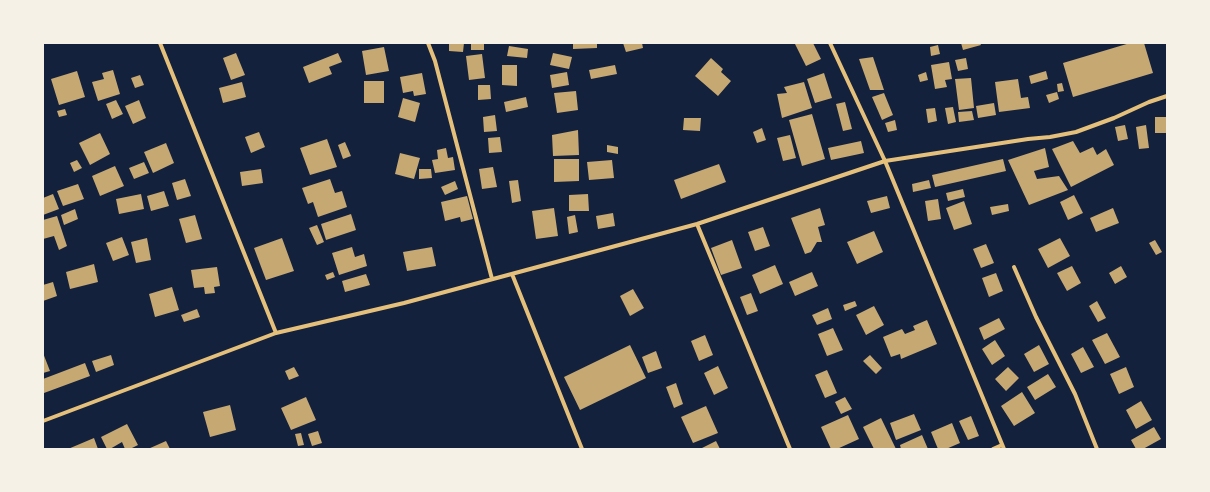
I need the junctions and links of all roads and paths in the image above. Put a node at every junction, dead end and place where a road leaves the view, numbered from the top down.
1 (160, 43) edge
2 (428, 43) edge
3 (830, 43) edge
4 (1167, 96) edge
5 (885, 161) junction
6 (697, 224) junction
7 (1014, 267) dead end
8 (512, 274) junction
9 (492, 279) junction
10 (276, 333) junction
11 (43, 421) edge
12 (1003, 447) edge
13 (582, 449) edge
14 (790, 449) edge
15 (993, 449) edge
16 (1097, 449) edge

1 - 10 street
2 - 9 street
3 - 5 street
4 - 5 street
5 - 6 street
5 - 12 street
6 - 8 street
6 - 14 street
7 - 16 street
8 - 9 street
8 - 13 street
9 - 10 street
10 - 11 street
12 - 15 street

